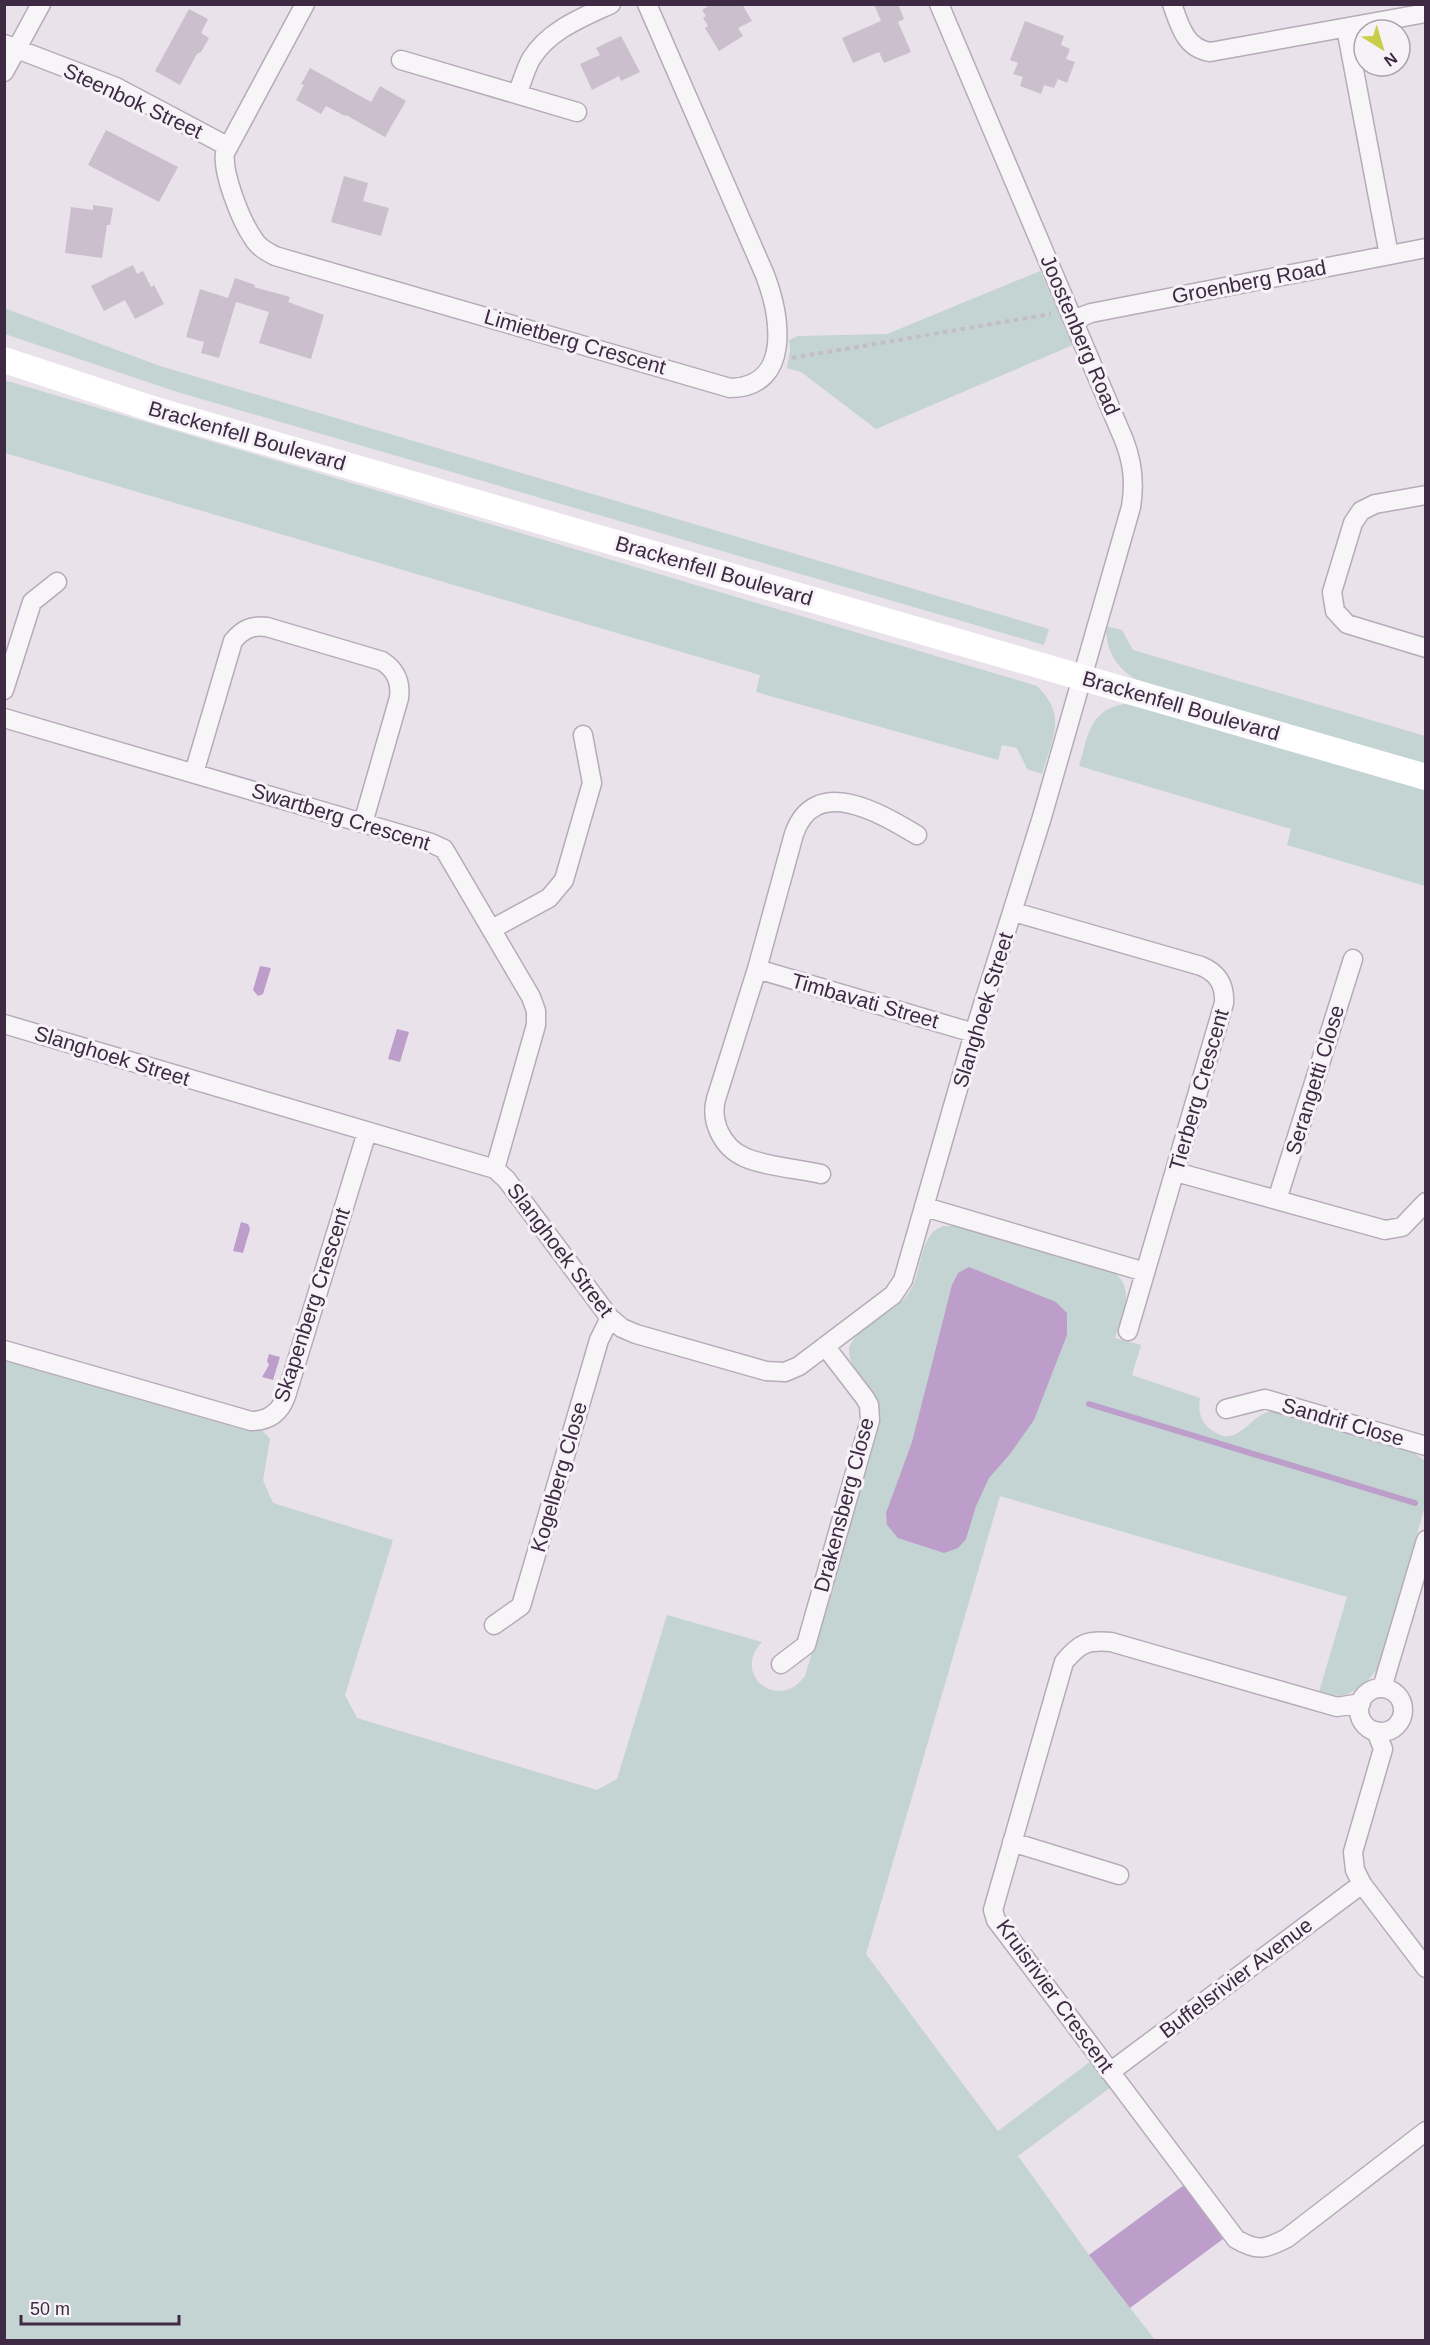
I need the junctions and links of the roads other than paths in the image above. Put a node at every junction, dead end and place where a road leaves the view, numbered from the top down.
1 (41, 4) edge
2 (305, 4) edge
3 (611, 4) edge
4 (647, 4) edge
5 (939, 4) edge
6 (1172, 4) edge
7 (1425, 13) edge
8 (1346, 28) junction
9 (11, 46) edge
10 (401, 60) dead end
11 (4, 72) edge
12 (517, 94) junction
13 (578, 112) dead end
14 (227, 146) junction
15 (1425, 248) edge
16 (1389, 255) junction
17 (1071, 315) junction
18 (4, 360) edge
19 (1425, 495) edge
20 (57, 582) dead end
21 (1425, 648) edge
22 (1081, 676) junction
23 (4, 690) edge
24 (4, 717) edge
25 (583, 735) dead end
26 (194, 773) junction
27 (1425, 777) edge
28 (1042, 817) joint
29 (363, 823) junction
30 (916, 835) dead end
31 (1014, 912) junction
32 (492, 929) junction
33 (1353, 959) dead end
34 (757, 969) junction
35 (4, 1024) edge
36 (974, 1033) junction
37 (367, 1132) junction
38 (495, 1169) junction
39 (1176, 1172) junction
40 (821, 1174) dead end
41 (1277, 1200) junction
42 (1425, 1202) edge
43 (925, 1207) junction
44 (1145, 1272) junction
45 (610, 1318) junction
46 (1128, 1331) dead end
47 (825, 1346) junction
48 (4, 1350) edge
49 (1226, 1409) dead end
50 (1425, 1446) edge
51 (1425, 1539) edge
52 (1418, 1596) edge
53 (494, 1625) dead end
54 (781, 1664) dead end
55 (1382, 1688) junction
56 (1361, 1703) junction
57 (1376, 1731) junction
58 (1012, 1842) junction
59 (1119, 1875) dead end
60 (1362, 1884) junction
61 (1425, 1968) edge
62 (1110, 2072) junction
63 (1425, 2131) edge

1 - 9 street
2 - 14 street, Limietberg Crescent
3 - 12 street
4 - 14 street, Limietberg Crescent
5 - 17 street, Joostenberg Road
6 - 8 street
7 - 8 street
8 - 16 street
9 - 11 street
9 - 14 street, Steenbok Street
10 - 12 street
12 - 13 street
15 - 16 street, Groenberg Road
16 - 17 street, Groenberg Road
17 - 22 street, Joostenberg Road
18 - 22 street, Brackenfell Boulevard
19 - 21 street
20 - 23 street
22 - 27 street, Brackenfell Boulevard
22 - 28 street, Joostenberg Road
24 - 26 street, Swartberg Crescent
25 - 32 street
26 - 29 street, Swartberg Crescent
26 - 29 street
28 - 31 street, Slanghoek Street
29 - 32 street, Swartberg Crescent
30 - 34 street
31 - 36 street, Slanghoek Street
31 - 39 street, Tierberg Crescent
32 - 38 street, Swartberg Crescent
33 - 41 street, Serangetti Close
34 - 36 street, Timbavati Street
34 - 40 street
35 - 37 street, Slanghoek Street
36 - 43 street, Slanghoek Street
37 - 38 street, Slanghoek Street
37 - 48 street, Skapenberg Crescent
38 - 45 street, Slanghoek Street
39 - 41 street
39 - 44 street, Tierberg Crescent
41 - 42 street
43 - 44 street
43 - 47 street, Slanghoek Street
44 - 46 street, Tierberg Crescent
45 - 47 street, Slanghoek Street
45 - 53 street, Kogelberg Close
47 - 54 street, Drakensberg Close
49 - 50 street, Sandrif Close
51 - 52 street
52 - 55 street
55 - 56 street
55 - 57 street
56 - 57 street
56 - 58 street, Kruisrivier Crescent
57 - 60 street
58 - 59 street
58 - 62 street, Kruisrivier Crescent
60 - 61 street
60 - 62 street, Buffelsrivier Avenue
62 - 63 street, Kruisrivier Crescent

